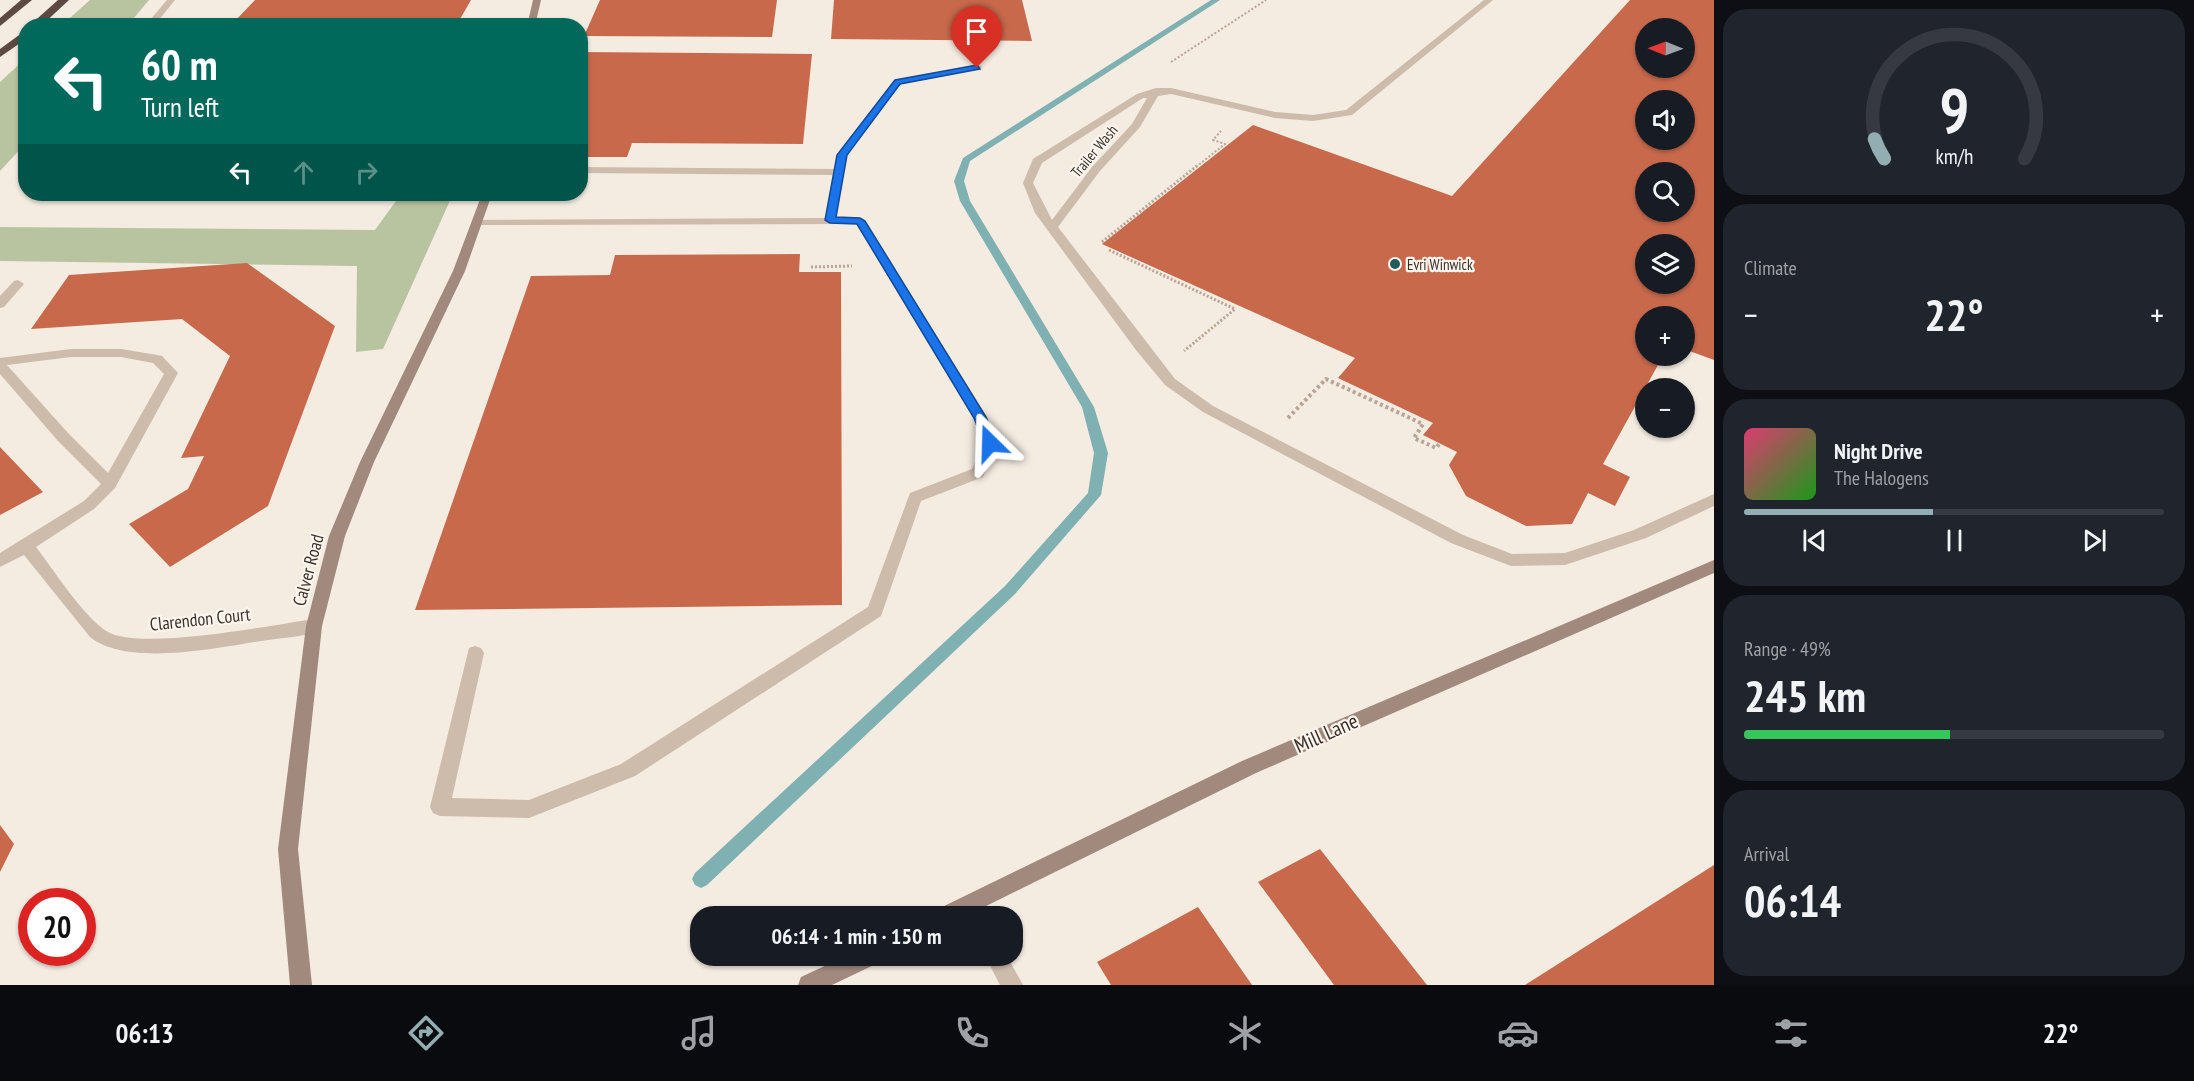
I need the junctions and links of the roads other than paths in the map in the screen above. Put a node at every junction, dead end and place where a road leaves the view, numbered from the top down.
1 (27, 0) edge
2 (64, 0) edge
3 (171, 0) edge
4 (537, 0) edge
5 (1488, 0) edge
6 (43, 18) edge
7 (156, 18) edge
8 (533, 18) edge
9 (0, 23) edge
10 (18, 39) edge
11 (0, 54) edge
12 (977, 68) dead end
13 (1156, 91) junction
14 (588, 170) edge
15 (839, 172) junction
16 (485, 201) edge
17 (830, 220) junction
18 (479, 222) junction
19 (1052, 227) junction
20 (18, 284) dead end
21 (0, 304) edge
22 (0, 364) edge
23 (110, 484) junction
24 (1714, 500) edge
25 (26, 546) junction
26 (0, 561) edge
27 (1714, 566) edge
28 (314, 626) junction
29 (475, 653) dead end
30 (982, 906) edge
31 (848, 966) edge
32 (1001, 966) edge
33 (301, 985) edge
34 (809, 985) edge
35 (1011, 985) edge

1 - 9 highway
2 - 6 highway
3 - 7 lane
4 - 8 street
5 - 13 lane
10 - 11 highway
12 - 15 lane
13 - 19 lane, Trailer Wash
13 - 19 lane
14 - 15 lane
15 - 17 lane
16 - 18 street, Calver Road
17 - 18 lane
17 - 29 lane
18 - 28 street, Calver Road
19 - 24 lane
20 - 21 lane
22 - 23 lane
22 - 23 lane
23 - 25 lane
25 - 26 lane
25 - 28 lane, Clarendon Court
27 - 30 street, Mill Lane
28 - 33 street, Calver Road
31 - 34 street
32 - 35 lane

